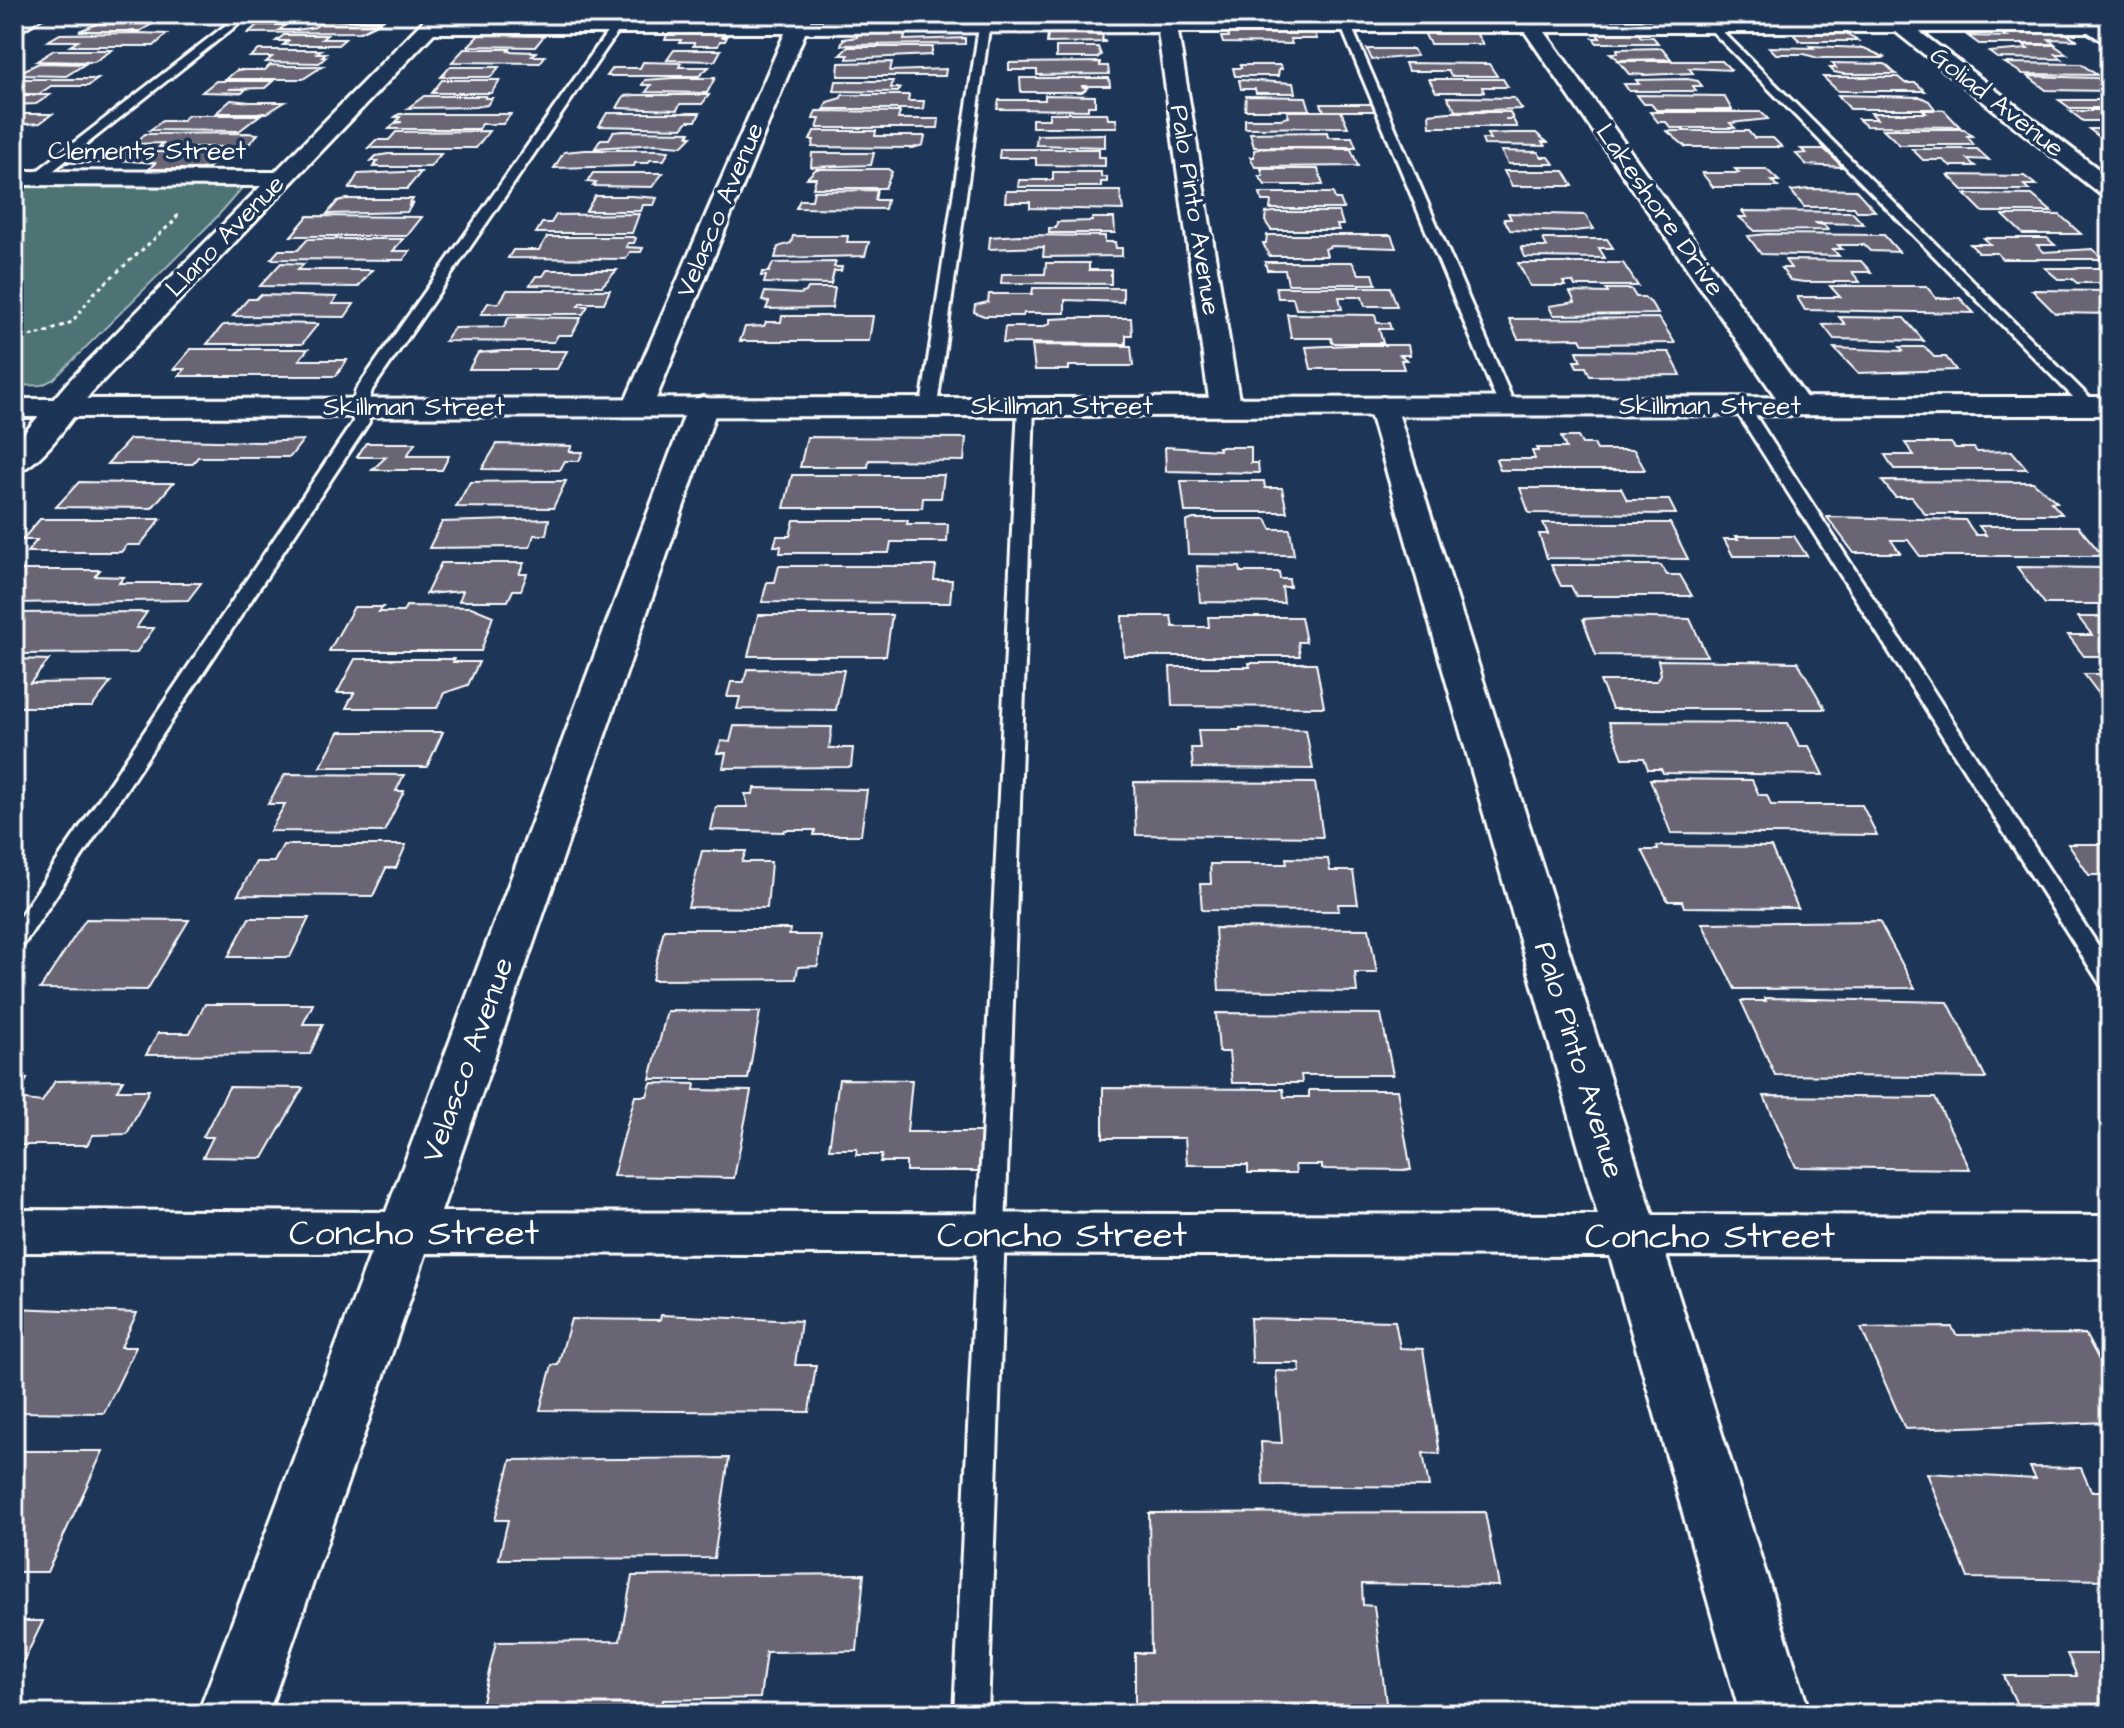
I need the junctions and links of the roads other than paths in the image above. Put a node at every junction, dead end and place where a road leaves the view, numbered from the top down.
1 (38, 14) edge
2 (246, 14) edge
3 (2065, 14) edge
4 (434, 20) edge
5 (621, 20) edge
6 (801, 20) edge
7 (986, 20) edge
8 (1166, 20) edge
9 (1344, 20) edge
10 (1527, 20) edge
11 (1706, 20) edge
12 (1893, 20) edge
13 (2083, 25) junction
14 (2110, 26) edge
15 (14, 29) edge
16 (2110, 43) edge
17 (25, 178) edge
18 (279, 179) junction
19 (2110, 190) edge
20 (20, 394) edge
21 (638, 406) junction
22 (703, 406) junction
23 (929, 406) junction
24 (1026, 406) junction
25 (1225, 406) junction
26 (1383, 406) junction
27 (1507, 406) junction
28 (1741, 406) junction
29 (1797, 406) junction
30 (359, 407) junction
31 (63, 408) junction
32 (2103, 408) edge
33 (14, 463) edge
34 (14, 942) edge
35 (2110, 982) edge
36 (14, 1231) edge
37 (406, 1233) junction
38 (991, 1234) junction
39 (1632, 1236) junction
40 (2110, 1237) edge
41 (233, 1714) edge
42 (971, 1714) edge
43 (1775, 1714) edge

1 - 15 street
2 - 17 lane
3 - 13 lane
4 - 5 street
4 - 18 street, Llano Avenue
5 - 6 street
5 - 30 lane
6 - 7 street
6 - 21 street, Velasco Avenue
7 - 8 street
7 - 23 lane
8 - 9 street
8 - 25 street, Palo Pinto Avenue
9 - 10 street
9 - 27 lane
10 - 11 street
10 - 29 street, Lakeshore Drive
11 - 12 street
11 - 32 lane
12 - 13 street
12 - 19 street, Goliad Avenue
13 - 14 street
13 - 16 lane
17 - 18 street, Clements Street
18 - 31 street, Llano Avenue
20 - 31 street, Skillman Street
21 - 22 street, Skillman Street
21 - 30 street, Skillman Street
22 - 23 street, Skillman Street
22 - 37 street, Velasco Avenue
23 - 24 street, Skillman Street
24 - 25 street, Skillman Street
24 - 38 lane
25 - 26 street, Skillman Street
26 - 27 street, Skillman Street
26 - 39 street, Palo Pinto Avenue
27 - 28 street, Skillman Street
28 - 29 street, Skillman Street
28 - 35 lane
29 - 32 street, Skillman Street
30 - 31 street, Skillman Street
30 - 34 lane
31 - 33 street, Llano Avenue
36 - 37 street, Concho Street
37 - 38 street, Concho Street
37 - 41 street, Velasco Avenue
38 - 39 street, Concho Street
38 - 42 lane
39 - 40 street, Concho Street
39 - 43 street, Palo Pinto Avenue

